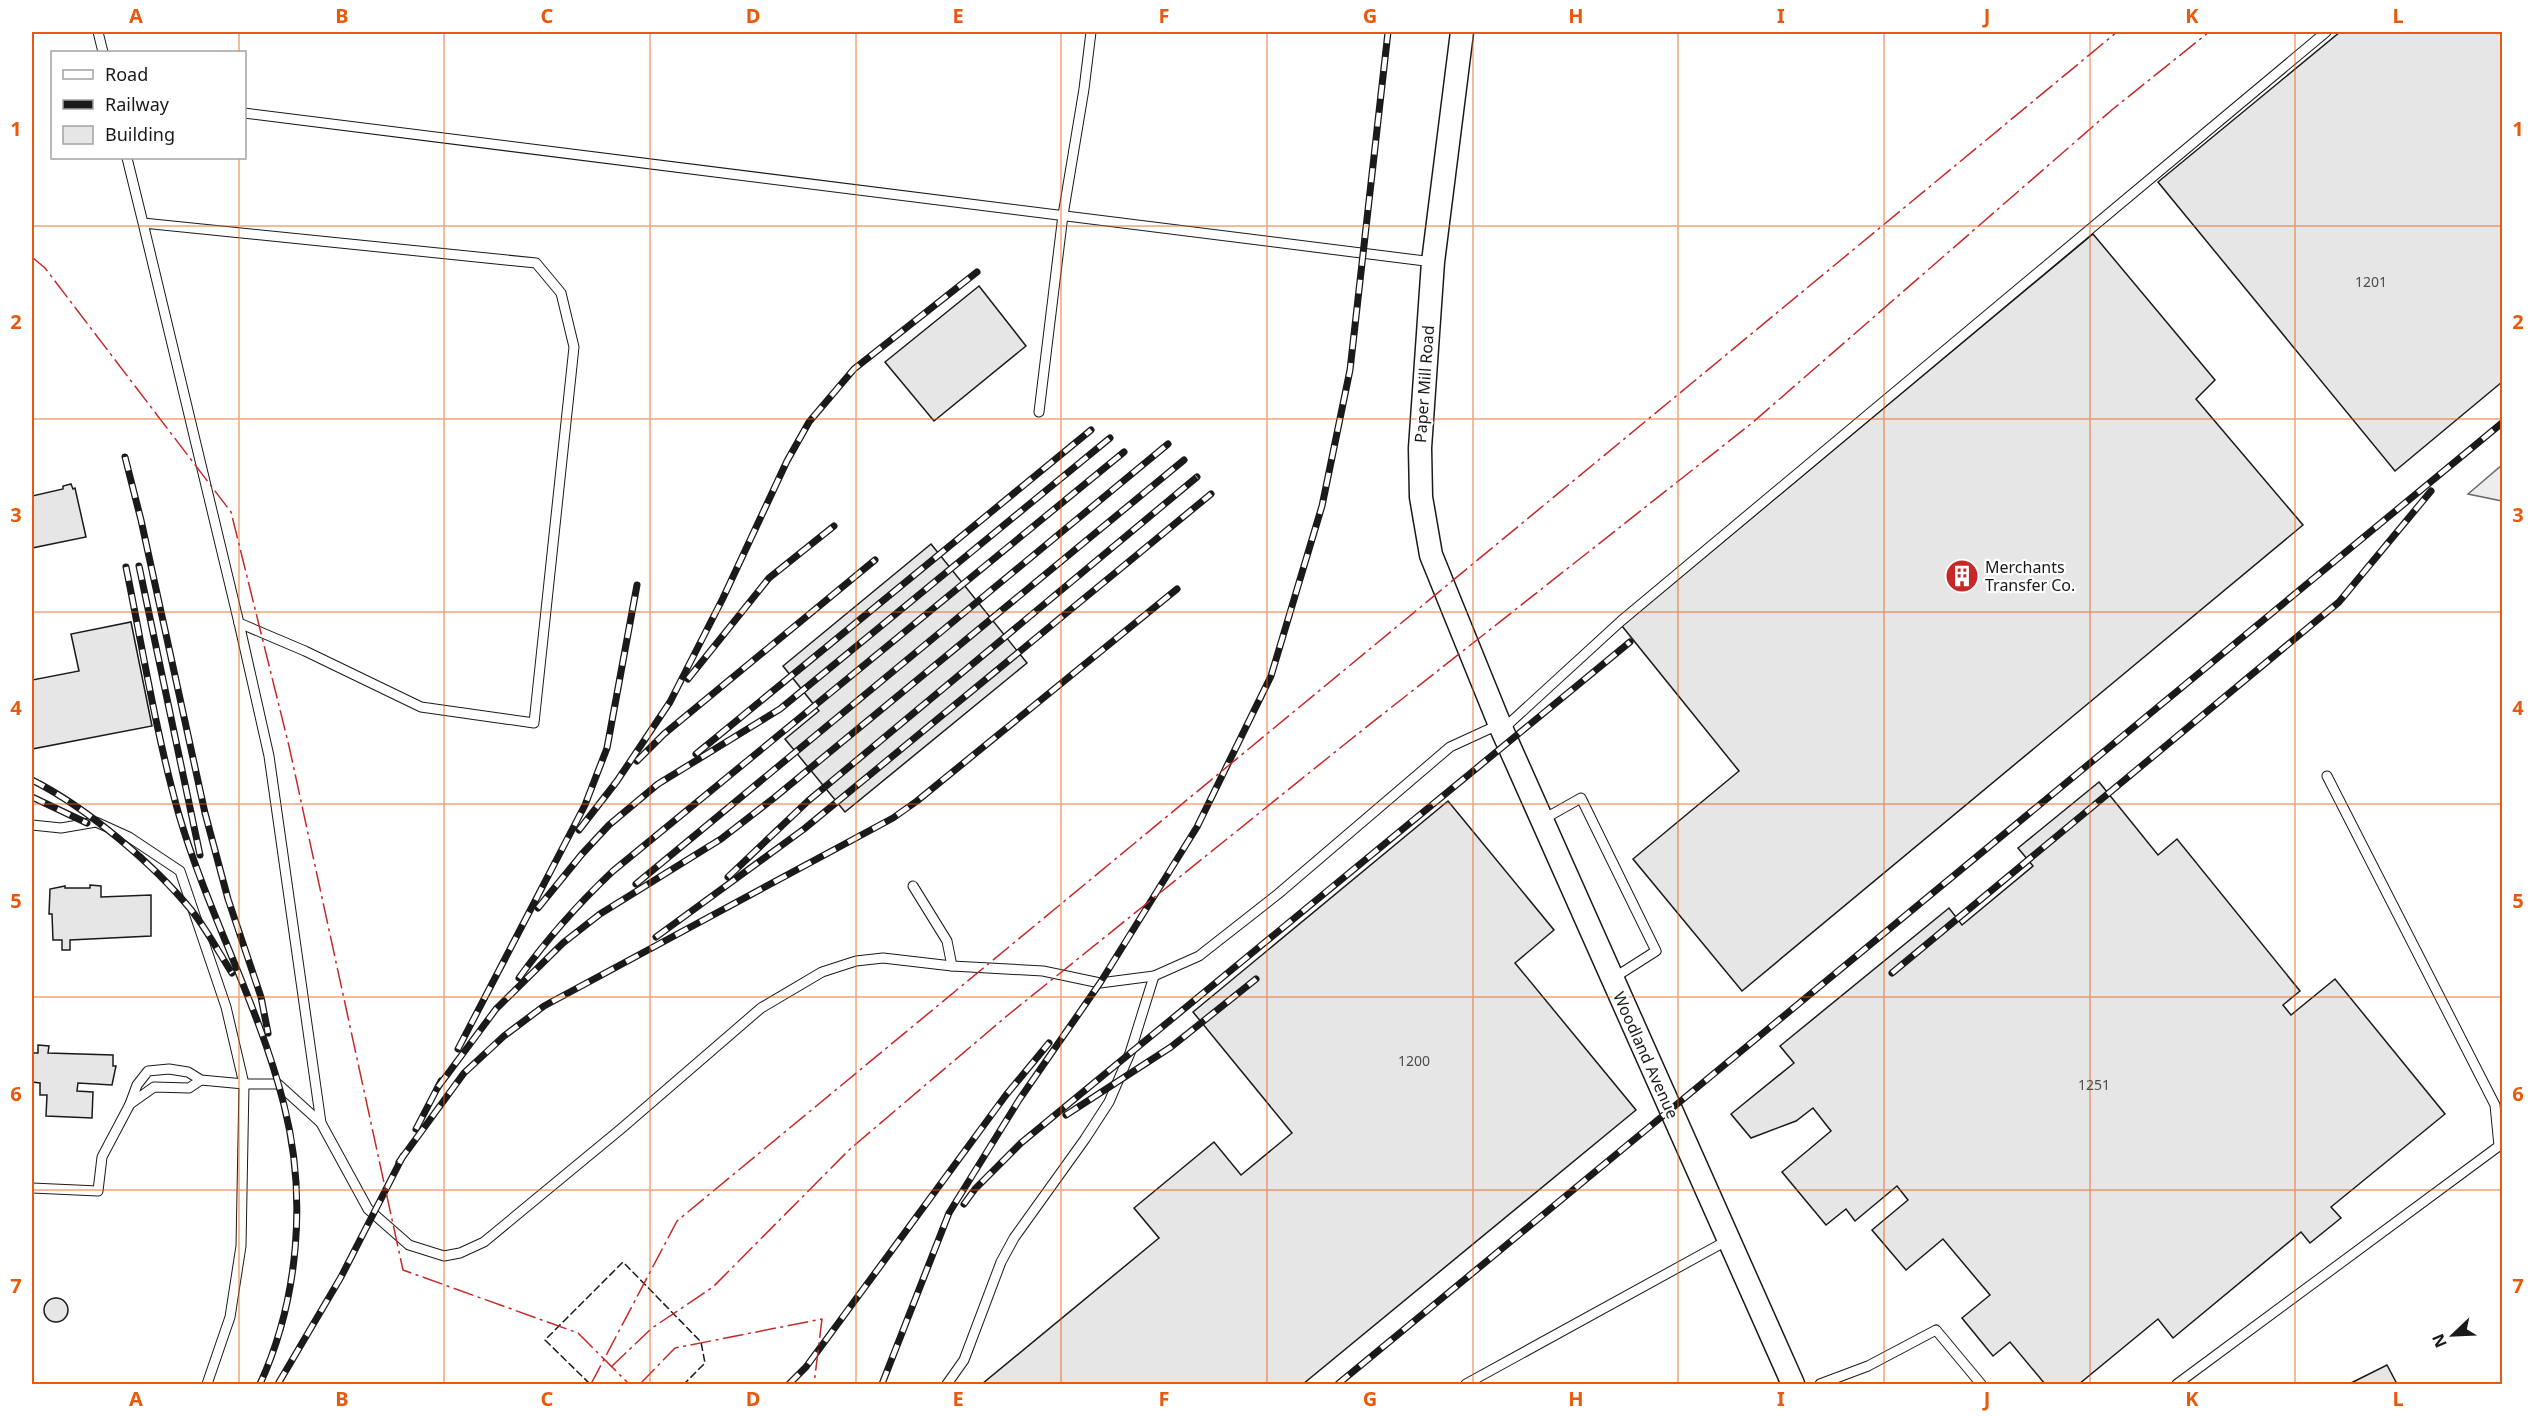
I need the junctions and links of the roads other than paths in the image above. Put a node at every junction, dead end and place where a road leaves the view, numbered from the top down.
1 (98, 32) edge
2 (1091, 32) edge
3 (1462, 32) edge
4 (2326, 32) edge
5 (103, 51) edge
6 (246, 113) edge
7 (127, 159) edge
8 (1063, 215) junction
9 (143, 223) junction
10 (1433, 262) junction
11 (1039, 412) dead end
12 (239, 623) junction
13 (1501, 727) junction
14 (2327, 776) dead end
15 (1542, 820) junction
16 (32, 825) edge
17 (913, 886) dead end
18 (952, 966) junction
19 (1154, 976) junction
20 (1612, 979) junction
21 (201, 1080) junction
22 (244, 1084) junction
23 (130, 1104) junction
24 (321, 1122) junction
25 (32, 1188) edge
26 (1728, 1240) junction
27 (207, 1384) edge
28 (947, 1384) edge
29 (1466, 1384) edge
30 (1793, 1384) edge
31 (1820, 1384) edge
32 (1981, 1384) edge
33 (2177, 1384) edge

1 - 5 lane
2 - 8 lane
3 - 10 street, Paper Mill Road
4 - 13 lane
6 - 8 lane
7 - 9 lane
8 - 10 lane
8 - 11 lane
9 - 12 lane
9 - 12 lane
10 - 13 street, Paper Mill Road
12 - 24 lane
13 - 15 street, Woodland Avenue
13 - 19 lane
14 - 33 lane
15 - 20 street, Woodland Avenue
15 - 20 lane
16 - 22 lane
17 - 18 lane
18 - 19 lane
18 - 24 lane
19 - 28 lane
20 - 26 street, Woodland Avenue
21 - 22 lane
21 - 23 lane
21 - 23 lane
22 - 24 lane
22 - 27 lane
23 - 25 lane
26 - 29 lane
26 - 30 street, Woodland Avenue
31 - 32 lane

